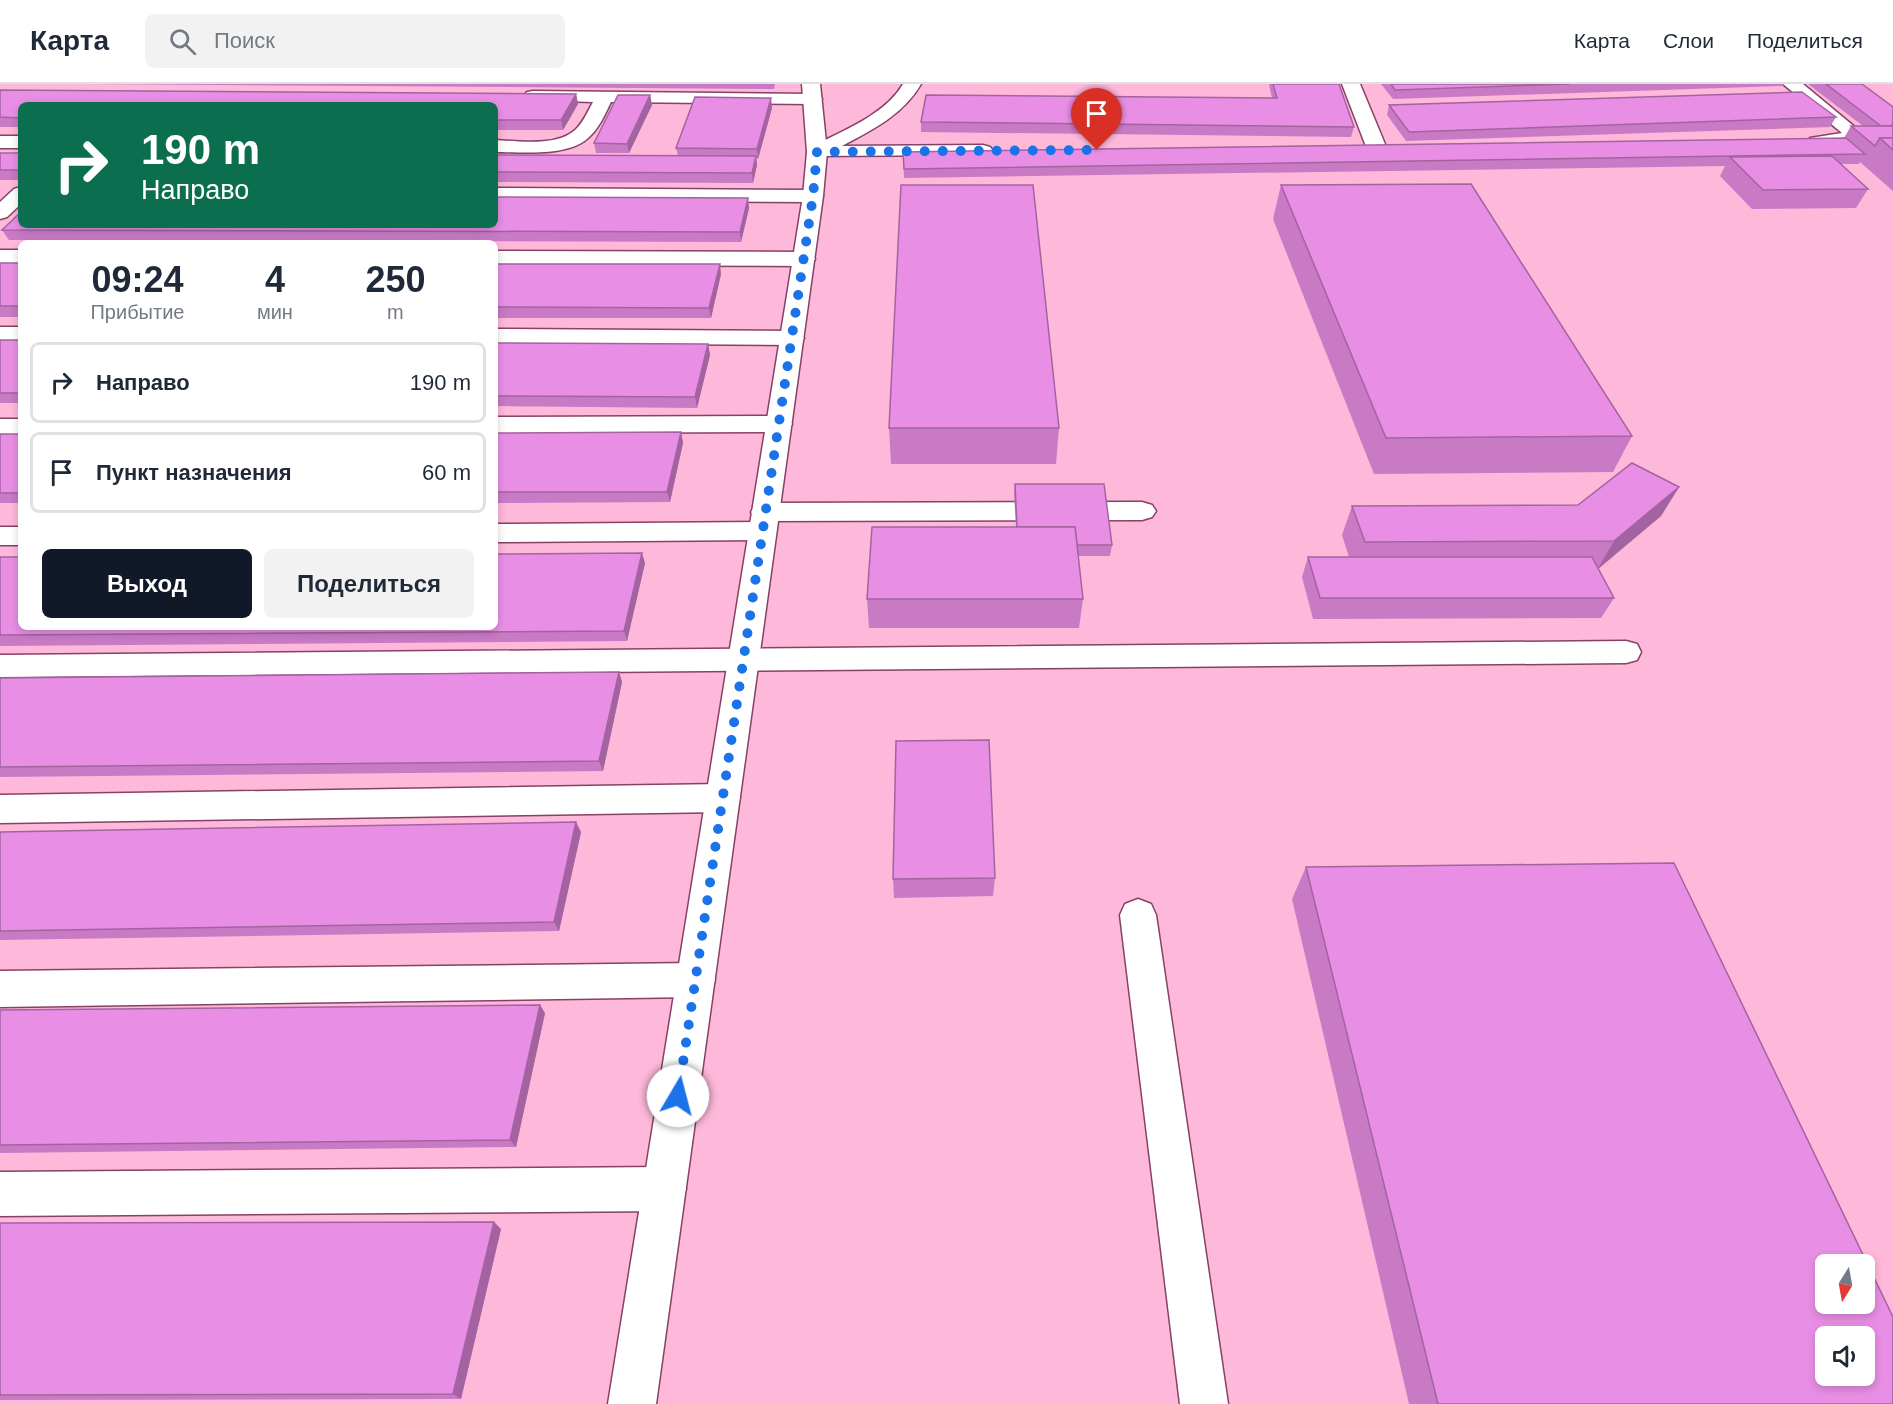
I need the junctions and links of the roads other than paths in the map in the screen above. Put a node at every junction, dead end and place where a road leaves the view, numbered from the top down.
1 (912, 84) edge
2 (1352, 84) edge
3 (1792, 84) edge
4 (812, 92) edge
5 (511, 96) edge
6 (606, 96) junction
7 (0, 142) edge
8 (18, 142) edge
9 (1804, 142) edge
10 (498, 146) edge
11 (1400, 148) edge
12 (1353, 149) edge
13 (1377, 149) junction
14 (1007, 151) edge
15 (817, 152) junction
16 (0, 192) edge
17 (18, 192) edge
18 (498, 194) edge
19 (18, 195) edge
20 (813, 196) junction
21 (0, 213) edge
22 (0, 257) edge
23 (18, 257) edge
24 (498, 258) edge
25 (804, 259) junction
26 (0, 334) edge
27 (18, 334) edge
28 (498, 336) edge
29 (792, 338) junction
30 (779, 424) junction
31 (498, 425) edge
32 (0, 427) edge
33 (18, 427) edge
34 (1142, 511) dead end
35 (763, 521) junction
36 (498, 533) edge
37 (0, 536) edge
38 (18, 536) edge
39 (1626, 652) dead end
40 (744, 659) junction
41 (0, 666) edge
42 (723, 798) junction
43 (0, 809) edge
44 (1138, 915) dead end
45 (696, 980) junction
46 (0, 989) edge
47 (664, 1189) junction
48 (0, 1194) edge
49 (632, 1404) edge
50 (1204, 1404) edge

1 - 15 street
2 - 13 street
3 - 9 street
4 - 6 street
4 - 15 street
5 - 6 street
6 - 10 street
7 - 8 street
11 - 13 street
12 - 13 street
14 - 15 street
15 - 20 street
16 - 17 street
18 - 20 street
19 - 21 street
20 - 25 street
22 - 23 street
24 - 25 street
25 - 29 street
26 - 27 street
28 - 29 street
29 - 30 street
30 - 31 street
30 - 35 street
32 - 33 street
34 - 35 street
35 - 36 street
35 - 40 street
37 - 38 street
39 - 40 street
40 - 41 street
40 - 42 street
42 - 43 street
42 - 45 street
44 - 50 street
45 - 46 street
45 - 47 street
47 - 48 street
47 - 49 street

